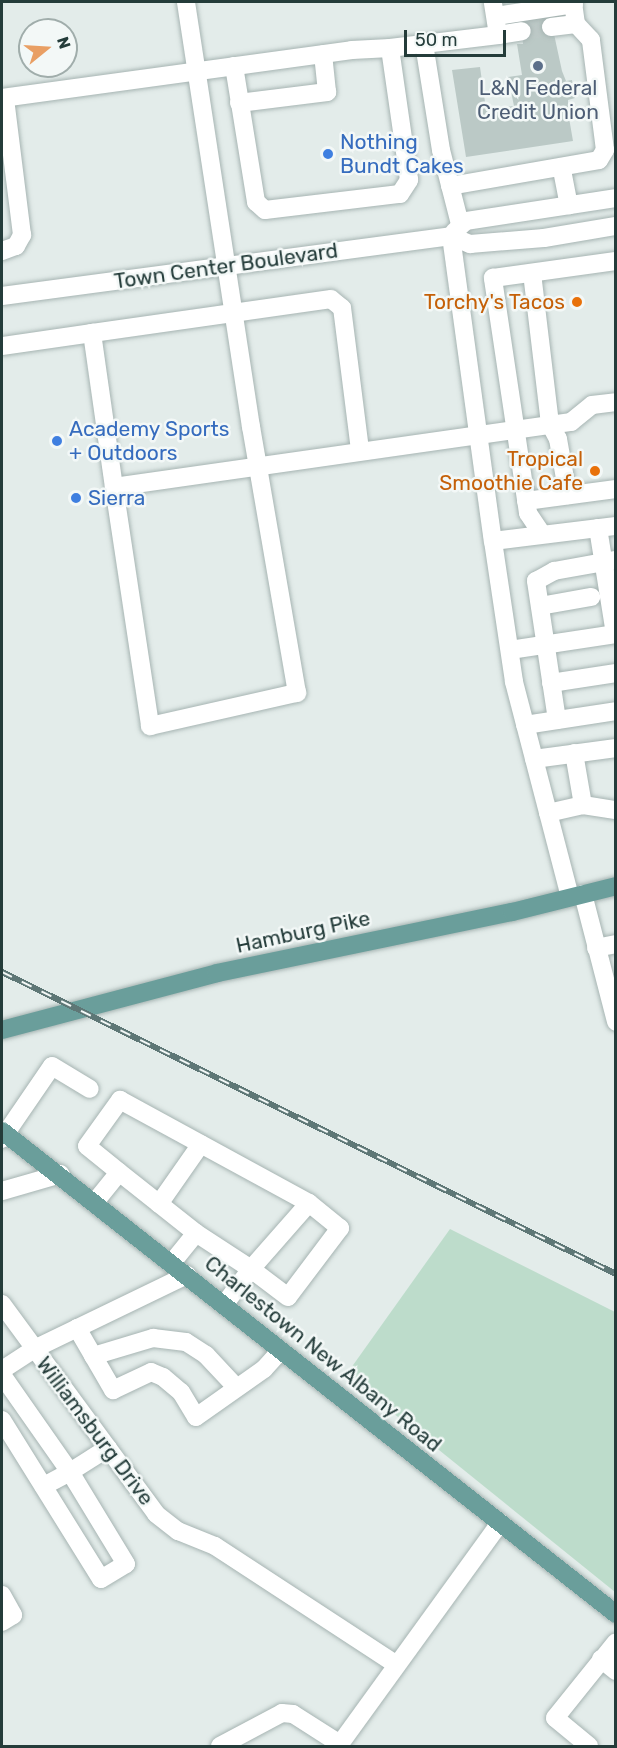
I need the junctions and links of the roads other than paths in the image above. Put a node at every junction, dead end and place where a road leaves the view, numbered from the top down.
1 (186, 2) edge
2 (574, 3) edge
3 (495, 9) edge
4 (576, 24) junction
5 (551, 27) tunnel mouth
6 (522, 32) tunnel mouth
7 (498, 35) junction
8 (423, 44) junction
9 (390, 48) junction
10 (323, 54) junction
11 (234, 66) junction
12 (197, 71) junction
13 (3, 98) edge
14 (239, 102) junction
15 (7, 161) edge
16 (562, 170) junction
17 (450, 186) junction
18 (615, 198) edge
19 (569, 206) junction
20 (615, 226) edge
21 (455, 230) junction
22 (2, 250) edge
23 (615, 261) edge
24 (226, 266) junction
25 (532, 273) junction
26 (2, 296) edge
27 (235, 312) junction
28 (92, 333) junction
29 (2, 346) edge
30 (615, 402) edge
31 (550, 424) junction
32 (515, 429) junction
33 (478, 434) junction
34 (360, 450) junction
35 (257, 465) junction
36 (615, 480) edge
37 (114, 487) junction
38 (615, 489) edge
39 (590, 491) junction
40 (568, 495) junction
41 (526, 501) junction
42 (607, 527) edge
43 (542, 534) junction
44 (493, 541) junction
45 (610, 569) edge
46 (591, 597) dead end
47 (540, 606) junction
48 (615, 628) edge
49 (546, 645) junction
50 (510, 651) junction
51 (615, 673) edge
52 (551, 683) junction
53 (615, 711) edge
54 (557, 720) junction
55 (525, 724) junction
56 (615, 748) edge
57 (581, 752) junction
58 (615, 754) edge
59 (534, 759) junction
60 (603, 805) edge
61 (548, 813) junction
62 (615, 886) edge
63 (577, 895) junction
64 (615, 944) edge
65 (596, 948) junction
66 (615, 1022) edge
67 (2, 1030) edge
68 (90, 1089) dead end
69 (3, 1135) edge
70 (201, 1144) junction
71 (119, 1172) junction
72 (61, 1174) junction
73 (2, 1191) edge
74 (95, 1202) junction
75 (309, 1203) junction
76 (159, 1204) junction
77 (196, 1233) junction
78 (179, 1269) junction
79 (251, 1269) junction
80 (2, 1304) edge
81 (224, 1305) junction
82 (77, 1328) junction
83 (34, 1349) junction
84 (280, 1350) junction
85 (93, 1356) junction
86 (2, 1370) edge
87 (2, 1375) edge
88 (235, 1386) junction
89 (2, 1420) edge
90 (108, 1448) junction
91 (70, 1472) junction
92 (44, 1486) junction
93 (500, 1523) junction
94 (2, 1595) edge
95 (615, 1614) edge
96 (2, 1622) edge
97 (615, 1642) edge
98 (601, 1659) junction
99 (397, 1665) junction
100 (615, 1671) edge
101 (220, 1746) edge
102 (589, 1746) edge

1 - 12 street
2 - 3 street
2 - 4 street
3 - 7 street
4 - 5 street
4 - 16 street
6 - 7 street
7 - 8 street
8 - 9 street
8 - 17 street
9 - 10 street
9 - 14 street
10 - 11 street
10 - 14 street
11 - 12 street
11 - 14 street
12 - 13 street
12 - 24 street
13 - 15 street
15 - 22 street
16 - 17 street
16 - 19 street
17 - 21 street
18 - 19 street, Town Center Boulevard
19 - 21 street, Town Center Boulevard
20 - 21 street, Town Center Boulevard
21 - 24 street, Town Center Boulevard
21 - 33 street
23 - 25 street
24 - 26 street, Town Center Boulevard
24 - 27 street
25 - 31 street
25 - 32 street
27 - 28 street
27 - 34 street
27 - 35 street
28 - 29 street
28 - 37 street
30 - 31 street
31 - 32 street
31 - 40 street
32 - 33 street
32 - 41 street
33 - 34 street
33 - 44 street
34 - 35 street
35 - 37 street
35 - 37 street
36 - 39 street
38 - 39 street
39 - 40 street
40 - 41 street
41 - 43 street
42 - 43 street
42 - 45 street
43 - 44 street
44 - 50 street
45 - 47 street
45 - 48 street
46 - 47 street
47 - 49 street
48 - 49 street
49 - 50 street
49 - 52 street
50 - 55 street
51 - 52 street
52 - 54 street
53 - 54 street
54 - 55 street
55 - 59 street
56 - 57 street
57 - 58 street
57 - 59 street
57 - 60 street
59 - 61 street
60 - 61 street
61 - 63 street
62 - 63 main road, Hamburg Pike
63 - 65 street
63 - 67 main road, Hamburg Pike
64 - 65 street
65 - 66 street
68 - 69 street
69 - 72 main road, Charlestown New Albany Road
70 - 71 street
70 - 75 street
70 - 76 street
71 - 74 street
71 - 76 street
72 - 73 street
72 - 74 main road, Charlestown New Albany Road
74 - 78 main road, Charlestown New Albany Road
75 - 79 street
75 - 79 street
76 - 77 street
77 - 78 street
77 - 79 street
78 - 81 main road, Charlestown New Albany Road
78 - 82 street, Williamsburg Drive
79 - 81 street
80 - 83 street, Williamsburg Drive
81 - 84 main road, Charlestown New Albany Road
82 - 83 street, Williamsburg Drive
82 - 85 street
83 - 86 street
83 - 90 street, Williamsburg Drive
84 - 88 street
84 - 93 main road, Charlestown New Albany Road
85 - 88 street
85 - 88 street
87 - 91 street
89 - 92 street
90 - 91 street
90 - 99 street, Williamsburg Drive
91 - 92 street
91 - 92 street
93 - 95 main road, Charlestown New Albany Road
93 - 99 street
94 - 96 street
97 - 98 street
98 - 100 street
98 - 102 street
99 - 101 street

